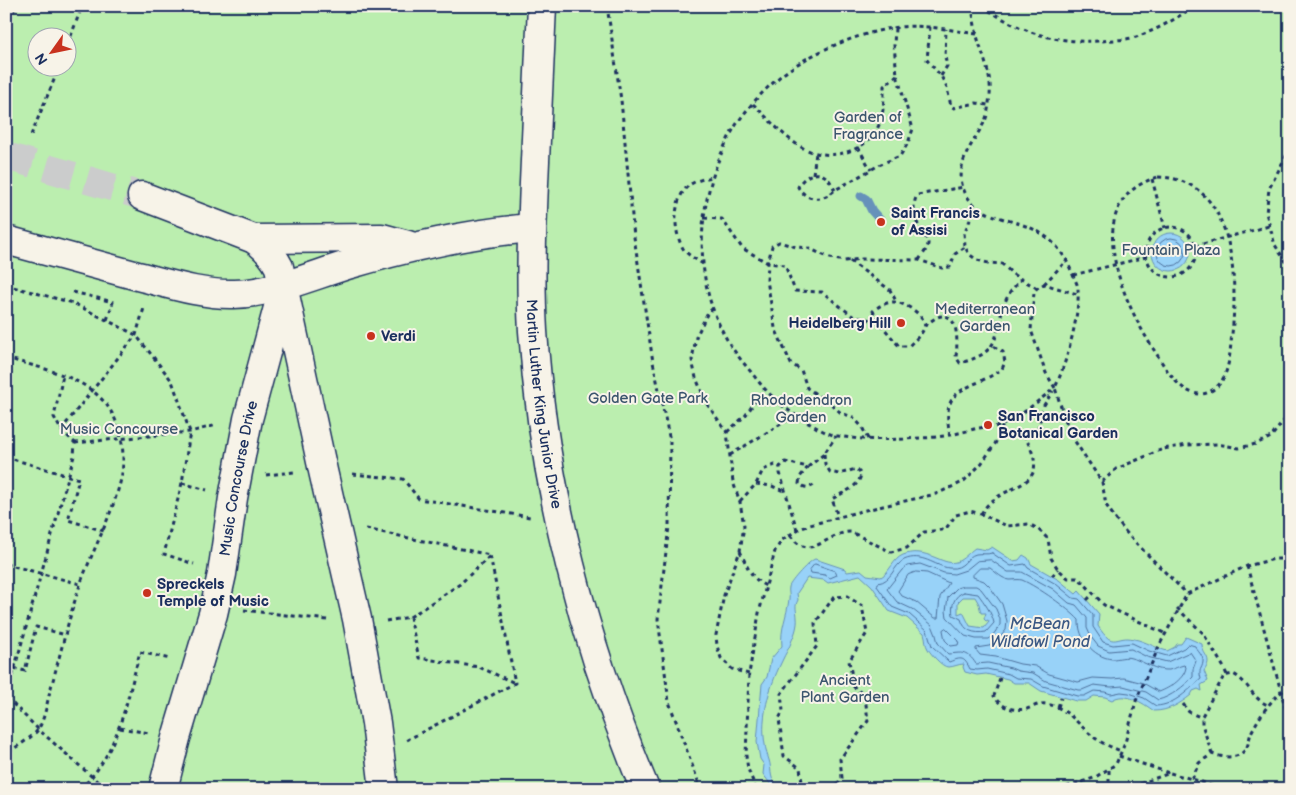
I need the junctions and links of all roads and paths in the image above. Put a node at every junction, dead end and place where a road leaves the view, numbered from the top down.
1 (16, 6) edge
2 (82, 6) edge
3 (542, 6) edge
4 (607, 6) edge
5 (972, 6) edge
6 (982, 6) edge
7 (1194, 6) edge
8 (6, 26) edge
9 (930, 27) junction
10 (74, 28) edge
11 (895, 28) junction
12 (946, 29) junction
13 (977, 34) junction
14 (897, 75) junction
15 (941, 76) junction
16 (55, 78) edge
17 (752, 104) junction
18 (988, 105) junction
19 (31, 135) dead end
20 (858, 147) junction
21 (1290, 148) edge
22 (816, 153) junction
23 (871, 170) junction
24 (813, 174) junction
25 (713, 177) junction
26 (1152, 179) junction
27 (964, 187) junction
28 (835, 190) junction
29 (142, 196) tunnel mouth
30 (973, 203) junction
31 (704, 218) junction
32 (1269, 226) junction
33 (532, 228) junction
34 (1165, 228) junction
35 (1227, 236) junction
36 (254, 239) junction
37 (6, 240) edge
38 (1194, 246) junction
39 (414, 247) junction
40 (965, 247) junction
41 (1146, 258) junction
42 (1068, 259) junction
43 (850, 260) junction
44 (919, 260) junction
45 (768, 263) junction
46 (704, 264) junction
47 (1116, 265) junction
48 (1290, 268) edge
49 (1073, 275) junction
50 (1021, 279) junction
51 (1044, 284) junction
52 (6, 285) edge
53 (284, 285) junction
54 (1037, 288) junction
55 (73, 292) dead end
56 (1078, 294) junction
57 (896, 302) junction
58 (144, 307) dead end
59 (713, 308) junction
60 (107, 320) junction
61 (878, 321) junction
62 (925, 326) junction
63 (136, 336) junction
64 (992, 345) junction
65 (6, 358) edge
66 (64, 375) junction
67 (1055, 388) junction
68 (764, 389) junction
69 (92, 390) junction
70 (1290, 413) edge
71 (794, 416) junction
72 (1003, 425) junction
73 (61, 430) junction
74 (190, 432) junction
75 (727, 432) junction
76 (950, 435) junction
77 (836, 436) junction
78 (121, 438) junction
79 (868, 439) junction
80 (74, 443) junction
81 (824, 454) junction
82 (730, 455) junction
83 (6, 457) edge
84 (780, 466) junction
85 (1290, 466) edge
86 (808, 467) junction
87 (323, 471) junction
88 (69, 476) junction
89 (1290, 477) edge
90 (1102, 482) junction
91 (182, 483) junction
92 (756, 484) junction
93 (815, 484) dead end
94 (235, 488) junction
95 (786, 492) junction
96 (740, 502) junction
97 (981, 514) junction
98 (838, 517) junction
99 (561, 522) junction
100 (360, 528) dead end
101 (797, 530) junction
102 (104, 531) junction
103 (790, 535) junction
104 (740, 551) junction
105 (490, 555) junction
106 (1290, 559) edge
107 (6, 564) edge
108 (1247, 566) junction
109 (1058, 569) junction
110 (41, 574) junction
111 (222, 574) junction
112 (1052, 576) dead end
113 (81, 584) junction
114 (766, 586) junction
115 (1093, 594) junction
116 (1186, 594) junction
117 (1087, 600) dead end
118 (1178, 608) junction
119 (213, 614) junction
120 (410, 617) junction
121 (330, 620) dead end
122 (383, 621) dead end
123 (66, 634) junction
124 (1166, 634) junction
125 (198, 664) junction
126 (6, 666) edge
127 (15, 668) junction
128 (749, 674) junction
129 (1227, 676) junction
130 (1000, 678) dead end
131 (514, 683) junction
132 (1290, 686) edge
133 (1281, 692) junction
134 (7, 698) edge
135 (1062, 698) dead end
136 (1183, 704) dead end
137 (1268, 705) junction
138 (1058, 707) junction
139 (1202, 718) junction
140 (376, 723) junction
141 (1290, 725) edge
142 (39, 730) junction
143 (1121, 751) junction
144 (6, 753) edge
145 (1212, 754) junction
146 (1119, 756) junction
147 (1109, 770) junction
148 (1170, 774) junction
149 (93, 777) junction
150 (1192, 779) junction
151 (1109, 787) edge
152 (80, 789) edge
153 (106, 789) edge
154 (164, 789) edge
155 (384, 789) edge
156 (645, 789) edge
157 (701, 789) edge
158 (756, 789) edge
159 (804, 789) edge
160 (834, 789) edge
161 (1059, 789) edge
162 (1101, 789) edge
163 (1123, 789) edge
164 (1220, 789) edge

1 - 8 path
2 - 10 path
3 - 33 street, Martin Luther King Junior Drive
4 - 157 path
5 - 13 path
6 - 7 path
9 - 11 path
9 - 12 path
9 - 15 path
11 - 14 path
11 - 17 path
12 - 13 path
12 - 15 path
13 - 18 path
14 - 20 path
14 - 23 path
15 - 18 path
16 - 19 path
17 - 22 path
17 - 25 path
18 - 27 path
20 - 22 path
20 - 23 path
21 - 32 path
22 - 24 path
23 - 28 path
24 - 28 path
24 - 28 path
25 - 31 path
25 - 46 path
26 - 34 path
26 - 35 path
26 - 47 path
27 - 30 path
27 - 44 path
29 - 36 street
30 - 40 path
30 - 42 path
31 - 45 path
31 - 46 path
32 - 35 path
32 - 48 path
33 - 39 street
33 - 99 street, Martin Luther King Junior Drive
34 - 38 path
34 - 41 path
35 - 38 path
35 - 47 path
36 - 39 street
36 - 53 street
37 - 53 street
38 - 41 path
39 - 53 street
40 - 44 path
40 - 50 path
41 - 47 path
42 - 49 path
42 - 51 path
43 - 44 path
43 - 45 path
43 - 57 path
45 - 61 path
45 - 79 path
46 - 59 path
47 - 49 path
49 - 56 path
50 - 54 path
50 - 64 path
51 - 54 path
51 - 56 path
52 - 60 path
53 - 87 street
53 - 94 street, Music Concourse Drive
54 - 67 path
55 - 60 path
56 - 67 path
57 - 61 path
57 - 62 path
58 - 63 path
59 - 68 path
59 - 75 path
60 - 63 path
61 - 62 path
62 - 64 path
63 - 69 path
63 - 74 path
64 - 76 path
65 - 66 path
66 - 69 path
66 - 73 path
67 - 72 path
67 - 90 path
67 - 97 path
68 - 71 path
68 - 75 path
69 - 73 path
69 - 78 path
70 - 90 path
71 - 77 path
71 - 82 path
72 - 76 path
72 - 98 path
73 - 80 path
74 - 78 path
74 - 91 path
75 - 82 path
76 - 79 path
77 - 79 path
77 - 81 path
78 - 80 path
78 - 102 path
80 - 88 path
81 - 86 path
81 - 98 path
82 - 96 path
83 - 88 path
84 - 86 path
84 - 92 path
84 - 95 path
85 - 89 path
86 - 93 path
87 - 94 path
87 - 99 path
87 - 140 street
88 - 102 path
88 - 110 path
90 - 116 path
91 - 94 path
91 - 111 path
92 - 95 path
92 - 96 path
94 - 111 street, Music Concourse Drive
95 - 101 path
96 - 104 path
97 - 103 path
97 - 109 path
98 - 101 path
99 - 156 street, Martin Luther King Junior Drive
100 - 105 path
101 - 103 path
102 - 113 path
103 - 114 path
104 - 114 path
104 - 128 path
105 - 120 path
105 - 131 path
106 - 108 path
107 - 110 path
108 - 116 path
108 - 133 path
109 - 112 path
109 - 115 path
110 - 113 path
110 - 127 path
111 - 119 street, Music Concourse Drive
113 - 123 path
114 - 128 path
115 - 117 path
115 - 124 path
116 - 118 path
118 - 124 path
118 - 129 path
119 - 121 path
119 - 125 street, Music Concourse Drive
120 - 122 path
120 - 131 path
123 - 127 path
123 - 142 path
124 - 143 path
125 - 149 path
125 - 154 street, Music Concourse Drive
126 - 127 path
127 - 134 path
128 - 158 path
129 - 137 path
129 - 139 path
130 - 138 path
131 - 140 path
132 - 133 path
133 - 137 path
133 - 141 path
134 - 142 path
135 - 138 path
136 - 139 path
137 - 145 path
138 - 143 path
139 - 145 path
140 - 155 street
142 - 144 path
142 - 149 path
143 - 146 path
145 - 150 path
146 - 147 path
146 - 148 path
147 - 151 path
147 - 161 path
148 - 150 path
148 - 163 path
149 - 152 path
149 - 153 path
150 - 164 path
151 - 162 path
151 - 163 path
159 - 160 path

